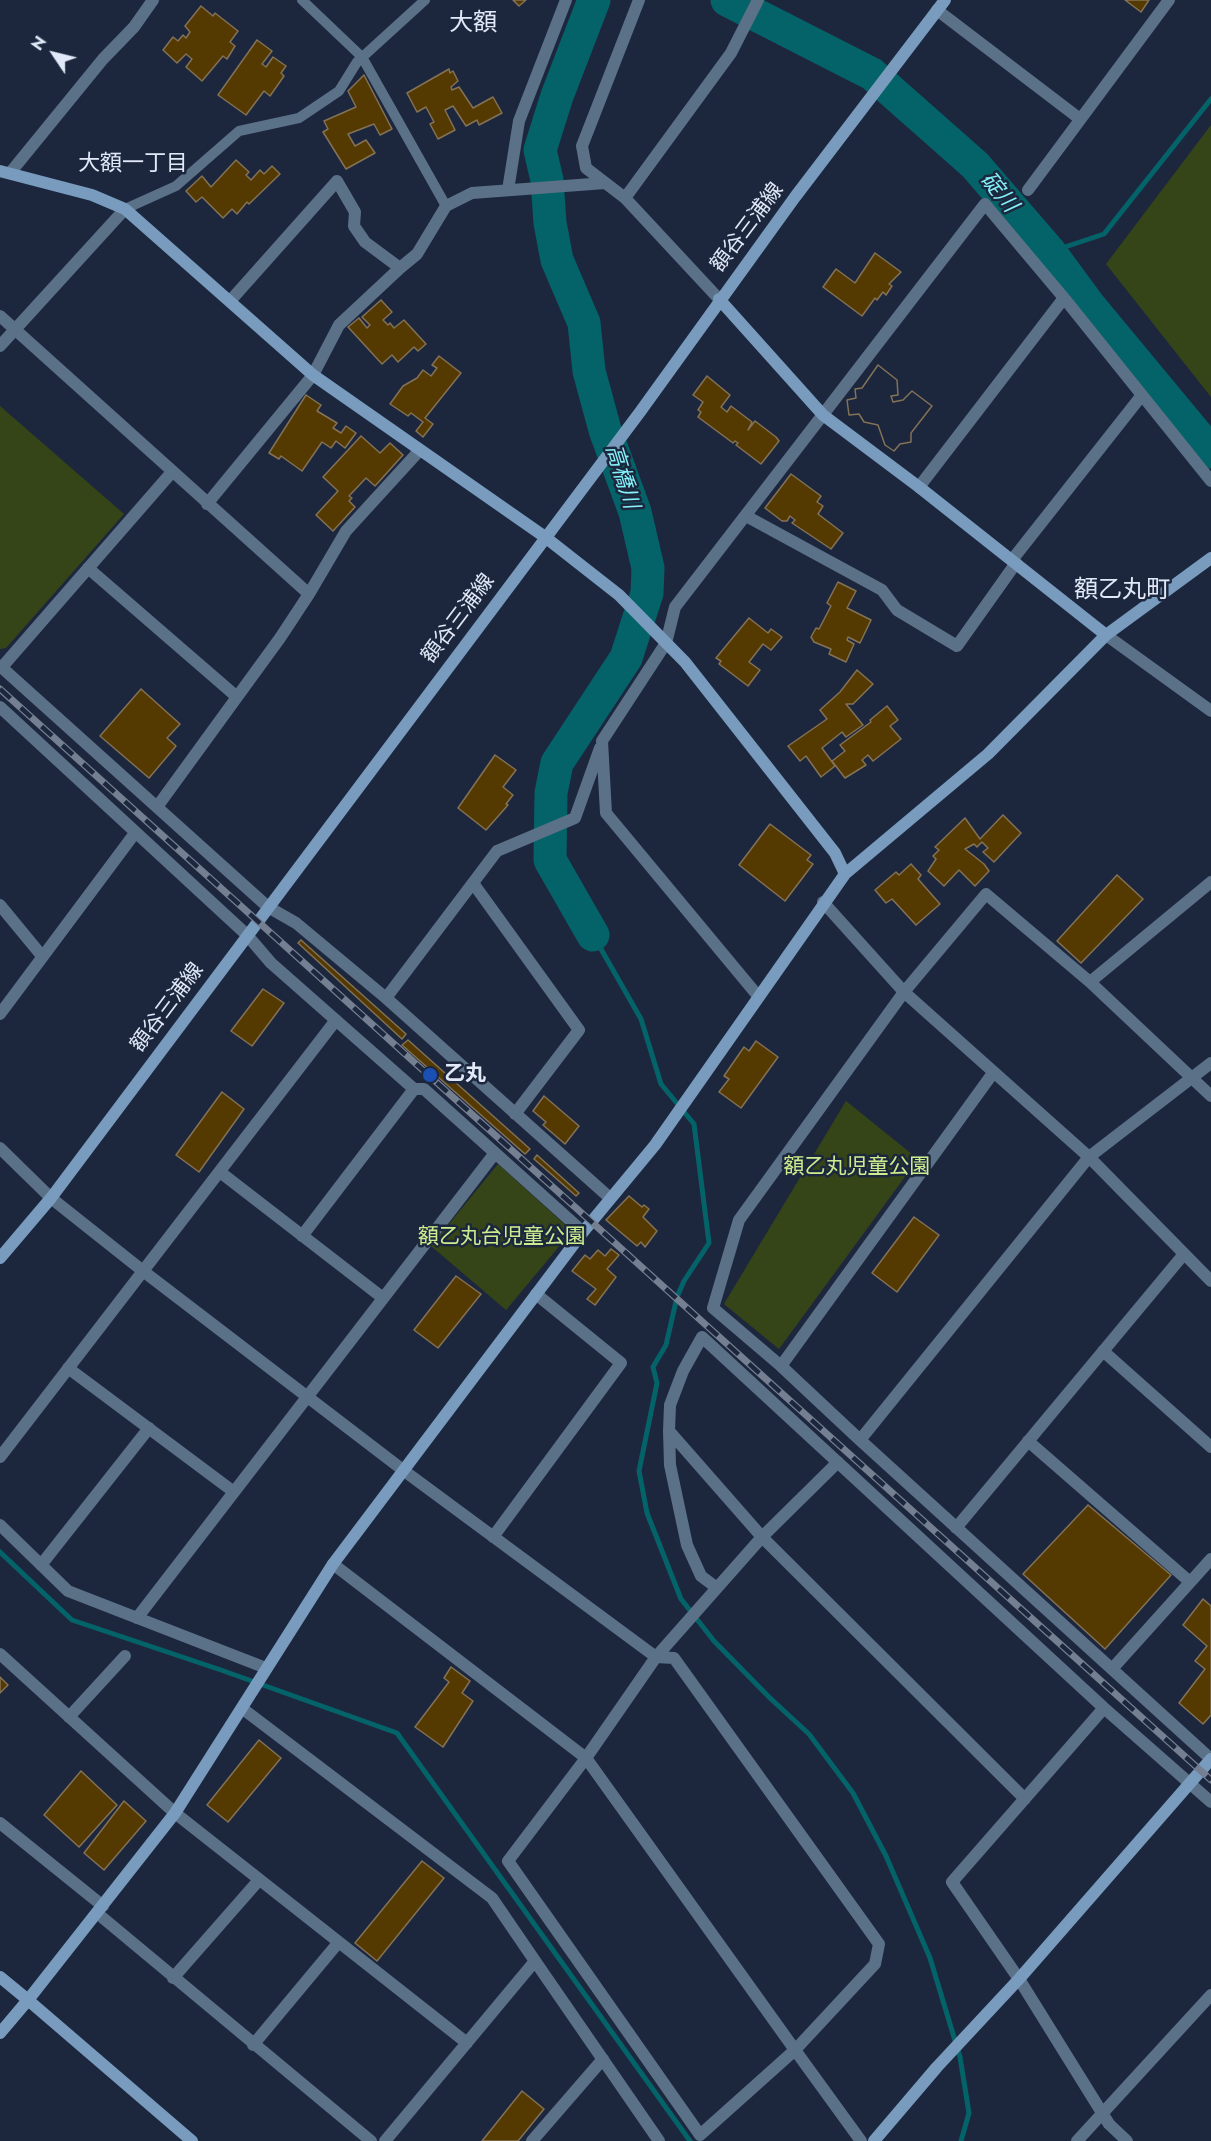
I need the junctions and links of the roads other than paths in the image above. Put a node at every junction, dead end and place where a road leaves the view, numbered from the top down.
1 (153, 0) edge
2 (302, 0) edge
3 (425, 0) edge
4 (566, 0) edge
5 (639, 0) edge
6 (758, 0) edge
7 (1169, 0) edge
8 (941, 5) edge
9 (362, 57) junction
10 (1080, 119) junction
11 (5, 172) edge
12 (605, 183) junction
13 (508, 190) junction
14 (1028, 190) dead end
15 (625, 198) junction
16 (446, 206) junction
17 (125, 209) junction
18 (400, 268) junction
19 (1065, 298) junction
20 (719, 299) junction
21 (231, 300) junction
22 (0, 316) edge
23 (15, 330) junction
24 (0, 346) edge
25 (314, 375) junction
26 (1142, 395) junction
27 (823, 415) junction
28 (420, 450) junction
29 (172, 472) junction
30 (1211, 481) edge
31 (919, 487) junction
32 (207, 504) junction
33 (746, 516) junction
34 (544, 537) junction
35 (1211, 558) edge
36 (1014, 562) junction
37 (88, 568) junction
38 (309, 594) junction
39 (1106, 635) junction
40 (666, 643) junction
41 (1, 667) edge
42 (237, 697) junction
43 (0, 707) edge
44 (1211, 711) edge
45 (602, 741) junction
46 (156, 807) junction
47 (135, 833) junction
48 (845, 874) junction
49 (1211, 882) edge
50 (473, 883) junction
51 (823, 902) junction
52 (0, 905) edge
53 (268, 907) junction
54 (247, 935) junction
55 (42, 956) junction
56 (1090, 982) junction
57 (904, 992) junction
58 (758, 996) junction
59 (386, 998) junction
60 (0, 1014) edge
61 (336, 1020) junction
62 (1211, 1063) edge
63 (993, 1073) junction
64 (1193, 1078) junction
65 (414, 1089) junction
66 (1211, 1096) edge
67 (515, 1114) junction
68 (0, 1148) edge
69 (495, 1153) junction
70 (1089, 1157) junction
71 (220, 1172) junction
72 (51, 1198) junction
73 (610, 1198) junction
74 (583, 1232) junction
75 (303, 1236) junction
76 (1184, 1254) junction
77 (0, 1258) edge
78 (143, 1271) junction
79 (1211, 1281) edge
80 (536, 1294) junction
81 (383, 1298) junction
82 (1103, 1351) junction
83 (781, 1366) junction
84 (68, 1368) junction
85 (308, 1396) junction
86 (148, 1428) junction
87 (669, 1431) junction
88 (860, 1440) junction
89 (1028, 1441) junction
90 (1211, 1447) edge
91 (0, 1456) edge
92 (838, 1462) junction
93 (403, 1470) junction
94 (234, 1492) junction
95 (0, 1525) edge
96 (956, 1528) junction
97 (493, 1537) junction
98 (762, 1537) junction
99 (1211, 1559) edge
100 (333, 1564) junction
101 (41, 1565) junction
102 (1190, 1582) junction
103 (714, 1592) junction
104 (137, 1618) junction
105 (0, 1654) edge
106 (125, 1656) dead end
107 (656, 1656) junction
108 (1112, 1669) junction
109 (263, 1672) junction
110 (1104, 1707) junction
111 (243, 1709) junction
112 (69, 1717) junction
113 (586, 1758) junction
114 (1211, 1759) edge
115 (1191, 1784) junction
116 (1025, 1799) junction
117 (1211, 1802) edge
118 (175, 1813) junction
119 (0, 1823) edge
120 (259, 1880) junction
121 (100, 1909) junction
122 (338, 1943) junction
123 (535, 1961) junction
124 (0, 1977) edge
125 (173, 1978) junction
126 (1019, 1979) junction
127 (1211, 1995) edge
128 (28, 2000) junction
129 (0, 2033) edge
130 (467, 2043) junction
131 (253, 2045) junction
132 (795, 2050) junction
133 (603, 2059) junction
134 (1103, 2115) junction
135 (192, 2141) edge
136 (371, 2141) edge
137 (385, 2141) edge
138 (532, 2141) edge
139 (659, 2141) edge
140 (861, 2141) edge
141 (874, 2141) edge
142 (1077, 2141) edge
143 (1127, 2141) edge

1 - 11 street
2 - 9 lane
3 - 9 lane
4 - 13 street
5 - 12 street
6 - 15 street
7 - 10 street
8 - 10 street
8 - 20 street, 額谷三浦線
9 - 16 lane
9 - 17 lane
10 - 14 street
11 - 17 street
12 - 13 street
12 - 15 street
13 - 16 street
15 - 20 street
16 - 18 street
17 - 21 street
17 - 23 street
18 - 21 street
18 - 25 street
19 - 26 street
19 - 27 street
19 - 31 street
20 - 27 street
20 - 34 street, 額谷三浦線
21 - 25 street
22 - 23 street
23 - 24 street
23 - 29 street
25 - 28 street
25 - 32 street
26 - 30 street
26 - 36 street
27 - 31 street
27 - 33 street
28 - 34 street
28 - 38 street
29 - 32 street
29 - 37 street
31 - 36 street
32 - 38 street
33 - 36 street
33 - 40 street
34 - 40 street
34 - 53 street, 額谷三浦線
35 - 39 street
36 - 39 street
37 - 41 street
37 - 42 street
38 - 42 street
39 - 44 street
39 - 48 street
40 - 45 street
40 - 48 street
41 - 46 street
42 - 46 street
43 - 47 street
45 - 50 street
45 - 58 street
46 - 53 street
47 - 54 street
47 - 55 street
48 - 51 street
49 - 56 street
50 - 59 street
50 - 67 street
51 - 57 street
51 - 58 street
52 - 55 street
53 - 54 street, 額谷三浦線
53 - 59 street
54 - 61 street
54 - 72 street, 額谷三浦線
55 - 60 street
56 - 57 street
56 - 64 street
57 - 63 street
57 - 83 street
58 - 73 street
59 - 67 street
61 - 65 street
61 - 71 street
62 - 64 street
63 - 70 street
63 - 83 street
64 - 66 street
64 - 70 street
65 - 69 street
65 - 75 street
67 - 73 street
68 - 72 street
69 - 74 street
69 - 81 street
70 - 76 street
70 - 88 street
71 - 75 street
71 - 78 street
72 - 77 street, 額谷三浦線
72 - 78 street
73 - 74 street
74 - 80 street
75 - 81 street
76 - 79 street
76 - 82 street
78 - 84 street
78 - 85 street
80 - 93 street
80 - 97 street
81 - 85 street
82 - 89 street
82 - 90 street
83 - 88 street
84 - 86 street
84 - 91 street
85 - 93 street
85 - 94 street
86 - 94 street
86 - 101 street
87 - 92 street
87 - 98 street
87 - 103 street
88 - 96 street
89 - 96 street
89 - 102 street
92 - 98 street
92 - 110 street
93 - 97 street
93 - 100 street
94 - 104 street
95 - 101 street
96 - 108 street
97 - 107 street
98 - 103 street
98 - 116 street
99 - 102 street
100 - 109 street
100 - 113 street
101 - 104 street
102 - 108 street
103 - 107 street
104 - 109 street
105 - 112 street
106 - 112 street
107 - 113 street
107 - 132 street
108 - 114 street
109 - 111 street
110 - 115 street
110 - 116 street
111 - 118 street
111 - 123 street
112 - 118 street
113 - 132 street
113 - 132 street
114 - 115 street
115 - 117 street
115 - 126 street
116 - 126 street
118 - 120 street
118 - 121 street
119 - 121 street
120 - 122 street
120 - 125 street
121 - 125 street
121 - 128 street
122 - 130 street
122 - 131 street
123 - 130 street
123 - 133 street
124 - 128 street
125 - 131 street
126 - 134 street
126 - 141 street
127 - 134 street
128 - 129 street
128 - 135 street
130 - 137 street
131 - 136 street
132 - 140 street
133 - 138 street
133 - 139 street
134 - 142 street
134 - 143 street

